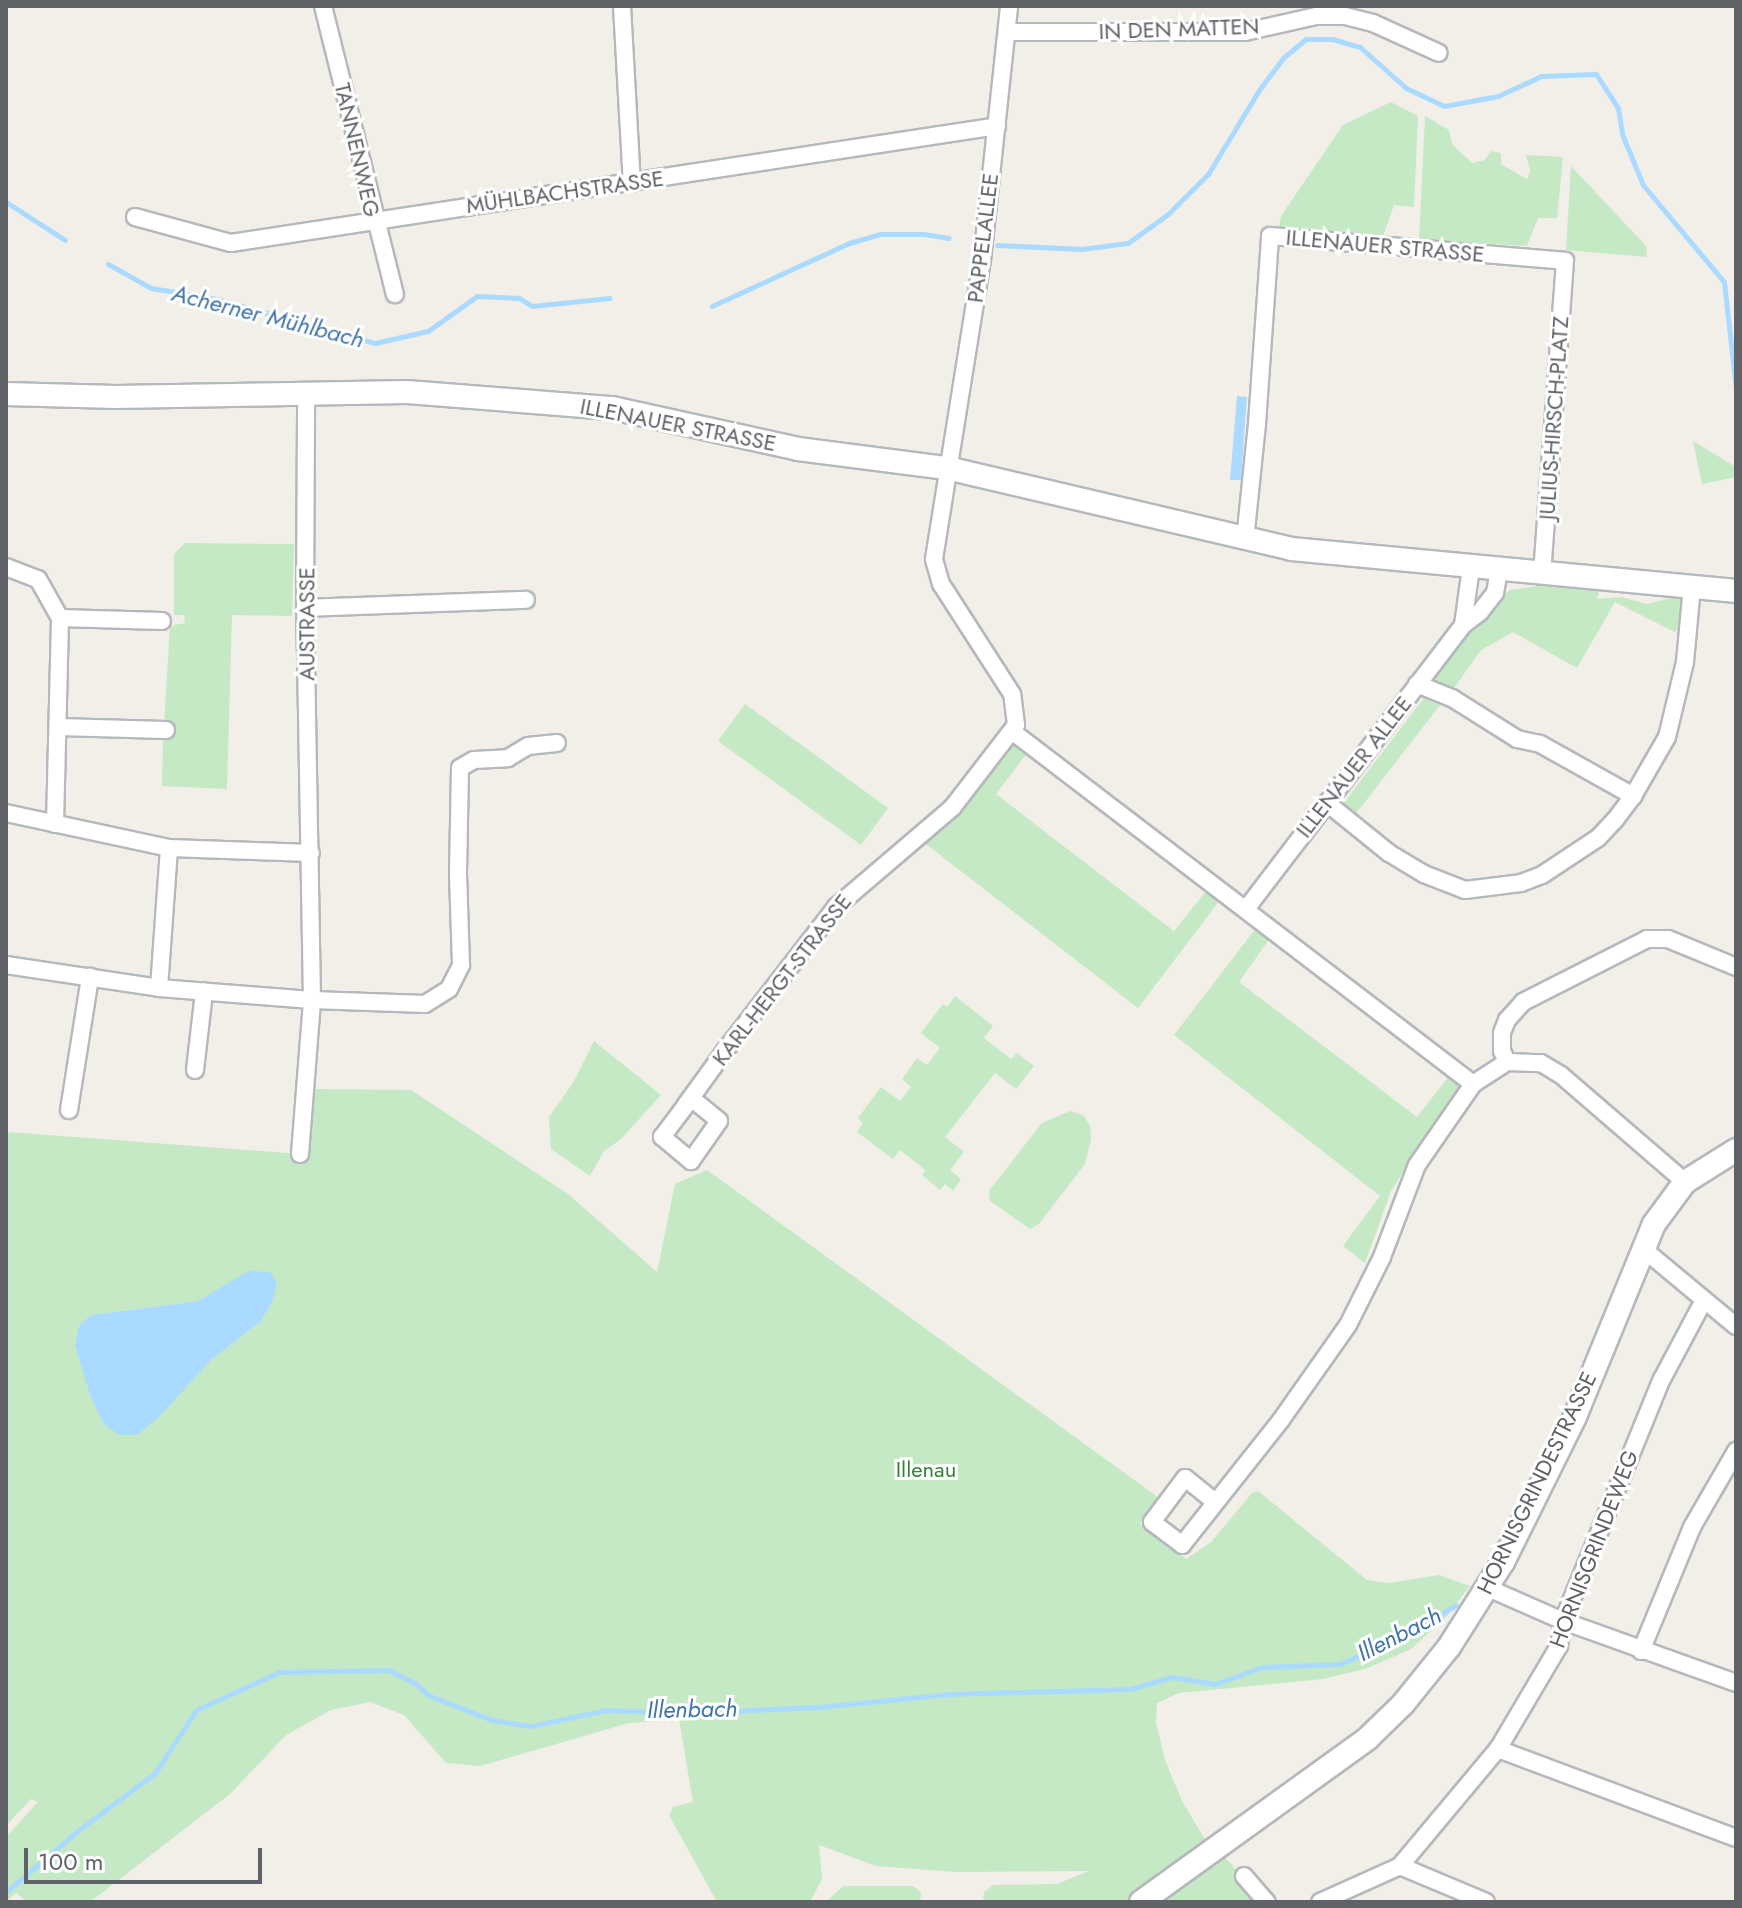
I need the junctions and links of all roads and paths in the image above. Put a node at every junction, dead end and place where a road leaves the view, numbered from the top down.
1 (323, 6) edge
2 (622, 6) edge
3 (1009, 6) edge
4 (1007, 32) junction
5 (1439, 53) dead end
6 (997, 126) junction
7 (632, 183) junction
8 (135, 217) dead end
9 (373, 220) junction
10 (1565, 261) joint
11 (395, 294) dead end
12 (6, 394) edge
13 (306, 395) junction
14 (947, 468) junction
15 (1245, 540) junction
16 (6, 567) edge
17 (1471, 567) junction
18 (1499, 570) junction
19 (1542, 574) junction
20 (1692, 587) junction
21 (1736, 591) edge
22 (526, 600) dead end
23 (305, 608) junction
24 (60, 618) junction
25 (162, 621) dead end
26 (1463, 625) junction
27 (1417, 684) junction
28 (58, 727) junction
29 (166, 730) dead end
30 (1013, 732) junction
31 (557, 743) dead end
32 (1633, 796) junction
33 (1327, 803) junction
34 (6, 813) edge
35 (55, 824) junction
36 (169, 848) junction
37 (311, 853) junction
38 (1246, 909) junction
39 (6, 965) edge
40 (1736, 967) edge
41 (90, 977) junction
42 (159, 988) junction
43 (204, 992) junction
44 (312, 1000) junction
45 (1507, 1062) junction
46 (195, 1070) dead end
47 (1473, 1084) junction
48 (691, 1098) dead end
49 (69, 1110) dead end
50 (1736, 1150) edge
51 (300, 1154) dead end
52 (1685, 1182) junction
53 (1642, 1248) junction
54 (1703, 1302) junction
55 (1736, 1326) edge
56 (1736, 1451) edge
57 (1215, 1502) dead end
58 (1488, 1588) junction
59 (1563, 1621) junction
60 (1641, 1651) junction
61 (1736, 1683) edge
62 (1498, 1749) junction
63 (1736, 1838) edge
64 (1400, 1866) junction
65 (1244, 1876) dead end
66 (1141, 1902) edge
67 (1267, 1902) edge
68 (1320, 1902) edge
69 (1486, 1902) edge

1 - 9 street, TANNENWEG
2 - 7 street
3 - 4 street, PAPPELALLEE
4 - 5 street, IN DEN MATTEN
4 - 6 street, PAPPELALLEE
6 - 7 street, MÜHLBACHSTRASSE
6 - 14 street, PAPPELALLEE
7 - 9 street, MÜHLBACHSTRASSE
8 - 9 street, MÜHLBACHSTRASSE
9 - 11 street, TANNENWEG
10 - 15 street, ILLENAUER STRASSE
10 - 19 street, JULIUS-HIRSCH-PLATZ
12 - 13 main road, ILLENAUER STRASSE
13 - 14 main road, ILLENAUER STRASSE
13 - 23 street, AUSTRASSE
14 - 15 main road, ILLENAUER STRASSE
14 - 30 street
15 - 17 main road, ILLENAUER STRASSE
16 - 24 street
17 - 18 main road, ILLENAUER STRASSE
17 - 26 street
18 - 19 main road, ILLENAUER STRASSE
18 - 26 street, ILLENAUER ALLEE
19 - 20 main road, ILLENAUER STRASSE
20 - 21 main road, ILLENAUER STRASSE
20 - 32 street
22 - 23 street
23 - 37 street, AUSTRASSE
24 - 25 street
24 - 28 street
26 - 27 street, ILLENAUER ALLEE
27 - 32 street
27 - 33 street, ILLENAUER ALLEE
28 - 29 street
28 - 35 street
30 - 38 street
30 - 48 street, KARL-HERGT-STRASSE
31 - 44 street
32 - 33 street
33 - 38 street, ILLENAUER ALLEE
34 - 35 street
35 - 36 street
36 - 37 street
36 - 42 street
37 - 44 street, AUSTRASSE
38 - 47 street
39 - 41 street
40 - 45 street
41 - 42 street
41 - 49 street
42 - 43 street
43 - 44 street
43 - 46 street
44 - 51 street, AUSTRASSE
45 - 47 street
45 - 52 street
47 - 57 street
50 - 52 main road, HORNISGRINDESTRASSE
52 - 53 main road, HORNISGRINDESTRASSE
53 - 54 street
53 - 58 main road, HORNISGRINDESTRASSE
54 - 55 street
54 - 59 street, HORNISGRINDEWEG
56 - 60 street
58 - 59 street
58 - 66 main road, HORNISGRINDESTRASSE
59 - 60 street
59 - 62 street, HORNISGRINDEWEG
60 - 61 street
62 - 63 street
62 - 64 street, HORNISGRINDEWEG
64 - 68 street, HORNISGRINDEWEG
64 - 69 street
65 - 67 street

